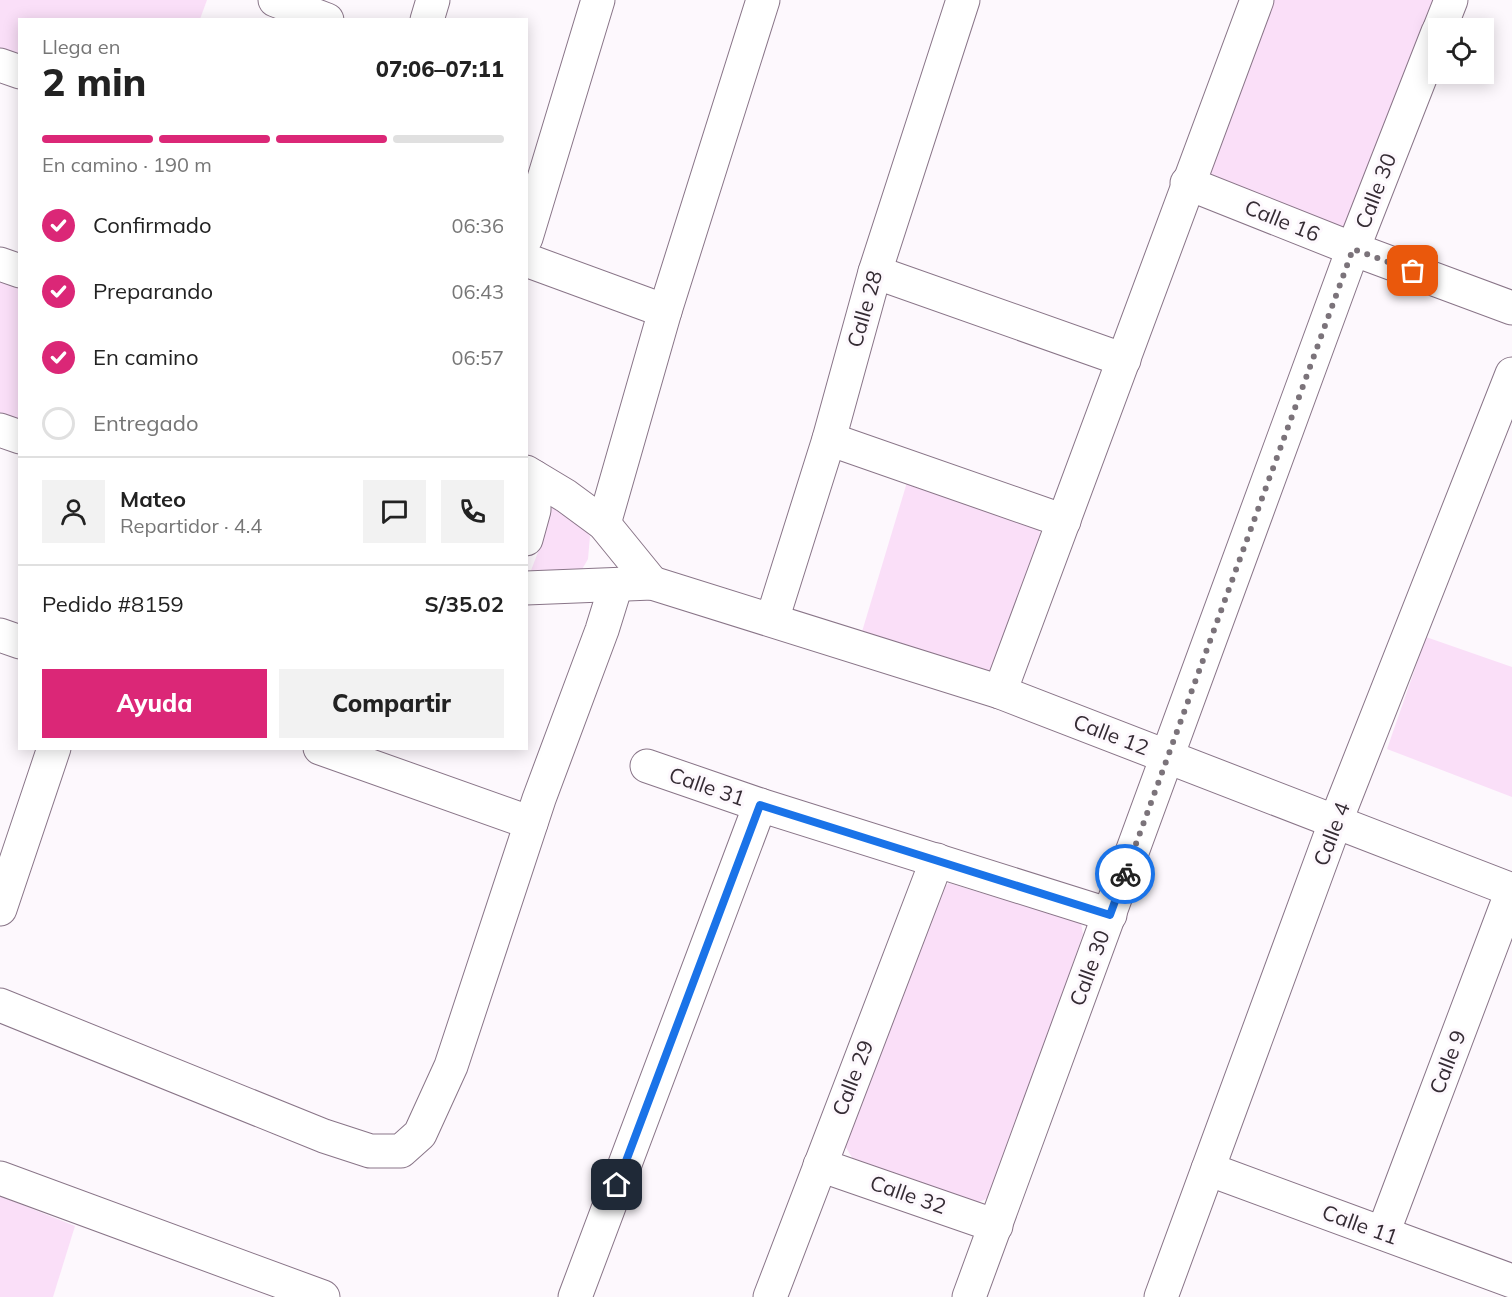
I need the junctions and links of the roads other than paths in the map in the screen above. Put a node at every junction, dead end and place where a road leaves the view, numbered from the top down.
1 (275, 0) edge
2 (433, 0) edge
3 (598, 0) edge
4 (763, 0) edge
5 (963, 0) edge
6 (1257, 0) edge
7 (1451, 0) edge
8 (322, 18) edge
9 (428, 18) edge
10 (1444, 18) edge
11 (1428, 58) edge
12 (0, 65) edge
13 (18, 71) edge
14 (1187, 183) junction
15 (528, 231) edge
16 (1353, 249) junction
17 (528, 261) edge
18 (0, 264) edge
19 (18, 270) edge
20 (875, 272) junction
21 (1512, 308) edge
22 (665, 311) junction
23 (1124, 360) junction
24 (1512, 374) edge
25 (0, 430) edge
26 (18, 436) edge
27 (829, 439) junction
28 (530, 474) edge
29 (1064, 521) junction
30 (604, 524) junction
31 (528, 532) edge
32 (652, 583) junction
33 (616, 585) junction
34 (528, 588) edge
35 (772, 620) junction
36 (0, 635) edge
37 (18, 641) edge
38 (1000, 692) junction
39 (53, 750) edge
40 (326, 750) edge
41 (1167, 757) junction
42 (647, 766) dead end
43 (760, 805) junction
44 (531, 823) junction
45 (1335, 823) junction
46 (937, 860) junction
47 (1512, 890) edge
48 (0, 909) edge
49 (1110, 915) junction
50 (0, 1005) edge
51 (820, 1165) junction
52 (1208, 1169) junction
53 (0, 1178) edge
54 (996, 1226) junction
55 (1383, 1233) junction
56 (1512, 1281) edge
57 (323, 1297) edge
58 (575, 1297) edge
59 (770, 1297) edge
60 (969, 1297) edge
61 (1161, 1297) edge

1 - 8 street
2 - 9 street
3 - 15 street
4 - 22 street
5 - 20 street, Calle 28
6 - 14 street
7 - 10 street, Calle 30
11 - 16 street, Calle 30
12 - 13 street
14 - 16 street, Calle 16
14 - 23 street
16 - 21 street, Calle 16
16 - 41 street, Calle 30
17 - 22 street
18 - 19 street
20 - 23 street
20 - 27 street, Calle 28
22 - 30 street
23 - 29 street
24 - 45 street, Calle 4
25 - 26 street
27 - 29 street
27 - 35 street, Calle 28
28 - 30 street
28 - 31 street
29 - 38 street
30 - 32 street
32 - 33 street
32 - 35 street, Calle 12
33 - 34 street
33 - 44 street
35 - 38 street, Calle 12
36 - 37 street
38 - 41 street, Calle 12
39 - 48 street
40 - 44 street
41 - 45 street, Calle 12
41 - 49 street, Calle 30
42 - 43 street, Calle 31
43 - 46 street, Calle 31
43 - 58 street
44 - 50 street
45 - 47 street, Calle 12
45 - 52 street, Calle 4
46 - 49 street, Calle 31
46 - 51 street, Calle 29
47 - 55 street, Calle 9
49 - 54 street, Calle 30
51 - 54 street, Calle 32
51 - 59 street, Calle 29
52 - 55 street, Calle 11
52 - 61 street, Calle 4
53 - 57 street
54 - 60 street, Calle 30
55 - 56 street, Calle 11

